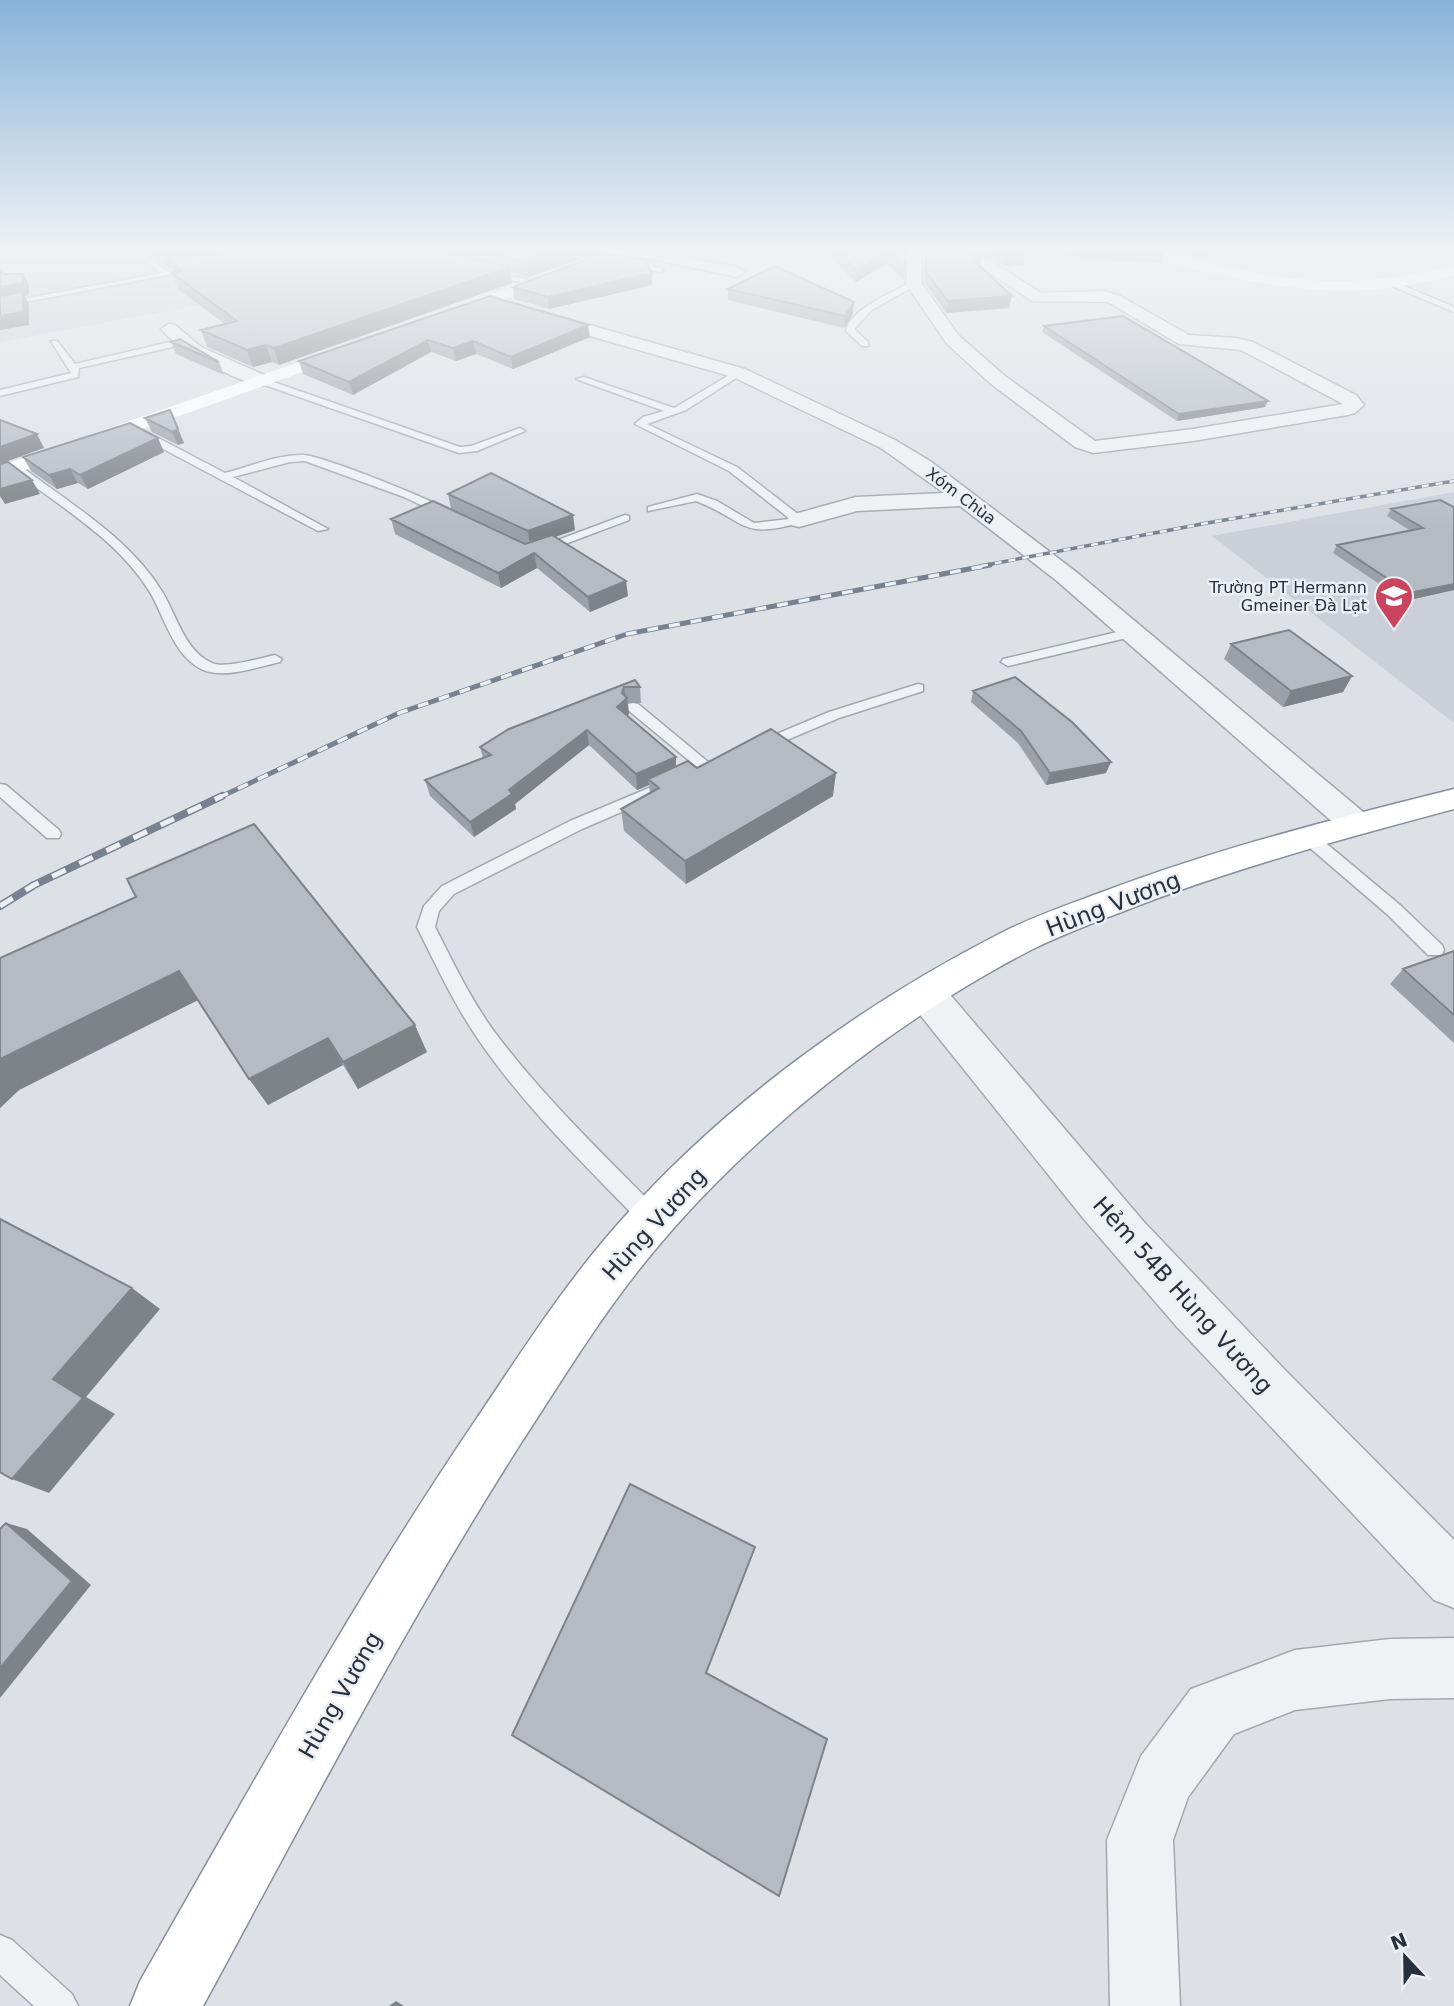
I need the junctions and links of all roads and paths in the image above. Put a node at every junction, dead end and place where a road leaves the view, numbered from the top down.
1 (55, 345) edge
2 (172, 345) edge
3 (186, 345) edge
4 (363, 345) edge
5 (643, 345) edge
6 (958, 345) edge
7 (1242, 345) edge
8 (73, 367) junction
9 (739, 373) junction
10 (581, 379) dead end
11 (262, 381) junction
12 (0, 393) edge
13 (675, 411) junction
14 (129, 426) junction
15 (520, 431) dead end
16 (8, 470) edge
17 (226, 476) junction
18 (966, 499) junction
19 (652, 509) dead end
20 (456, 518) edge
21 (625, 518) dead end
22 (799, 520) junction
23 (322, 529) dead end
24 (529, 553) edge
25 (1134, 632) junction
26 (275, 659) dead end
27 (1008, 662) dead end
28 (918, 688) dead end
29 (633, 707) edge
30 (746, 752) edge
31 (0, 789) edge
32 (1454, 799) edge
33 (1356, 824) junction
34 (53, 834) dead end
35 (1308, 838) junction
36 (1435, 950) dead end
37 (928, 995) junction
38 (652, 1219) junction
39 (1454, 1580) edge
40 (1454, 1668) edge
41 (0, 1952) edge
42 (60, 2006) edge
43 (165, 2006) edge
44 (1145, 2006) edge

1 - 8 lane
2 - 8 lane
3 - 11 street
4 - 11 main road
5 - 9 street, Xóm Chùa
6 - 7 street
8 - 12 lane
9 - 13 lane
9 - 18 street, Xóm Chùa
10 - 13 lane
11 - 14 main road
11 - 15 lane
13 - 22 lane
14 - 16 main road
14 - 17 lane
16 - 26 lane
17 - 20 lane
17 - 23 lane
18 - 22 street
18 - 25 street, Xóm Chùa
19 - 22 lane
21 - 24 lane
25 - 27 lane
25 - 33 street, Xóm Chùa
28 - 30 lane
29 - 38 lane
31 - 34 lane
32 - 33 main road, Hùng Vương
33 - 35 main road, Hùng Vương
35 - 36 lane
35 - 37 main road, Hùng Vương
37 - 38 main road, Hùng Vương
37 - 39 street, Hẻm 54B Hùng Vương
38 - 43 main road, Hùng Vương
40 - 44 street
41 - 42 lane

